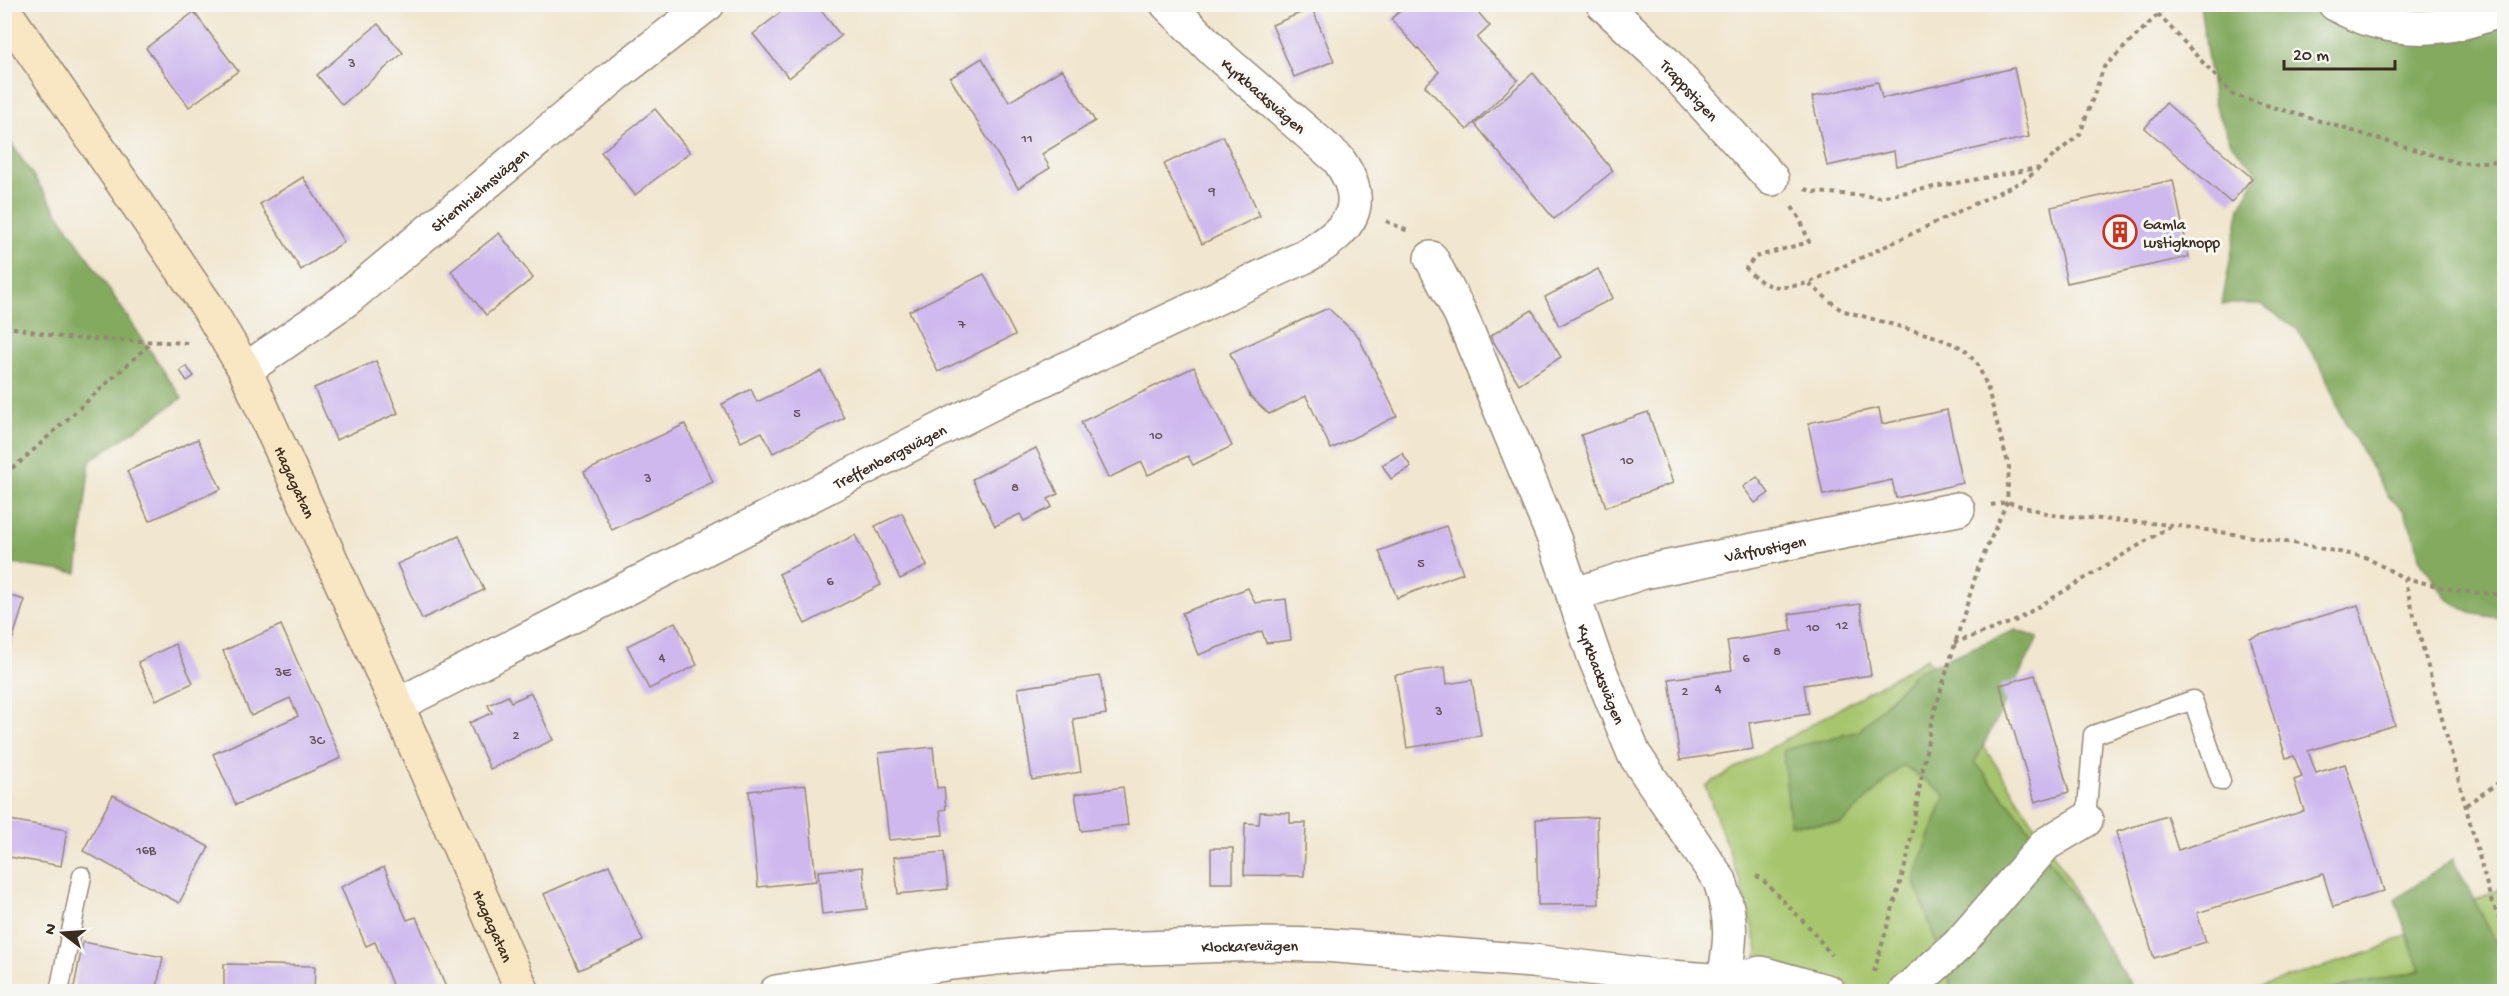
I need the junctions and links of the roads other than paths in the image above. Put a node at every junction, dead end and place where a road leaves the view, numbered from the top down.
1 (708, 4) edge
2 (1167, 4) edge
3 (1603, 4) edge
4 (2335, 4) edge
5 (2505, 8) edge
6 (4, 10) edge
7 (1772, 179) road end
8 (1354, 197) joint
9 (1431, 258) road end
10 (245, 370) junction
11 (1958, 509) road end
12 (1573, 595) junction
13 (397, 705) junction
14 (2221, 782) dead end
15 (2086, 820) joint
16 (82, 876) dead end
17 (1833, 978) edge
18 (1723, 986) edge
19 (60, 992) edge
20 (523, 992) edge
21 (776, 992) edge
22 (1905, 992) edge

1 - 10 street, Stiernhielmsvägen
2 - 8 street, Kyrkbacksvägen
3 - 7 street, Trappstigen
4 - 5 street
6 - 10 street, Hagagatan
8 - 13 street, Treffenbergsvägen
9 - 12 street, Kyrkbacksvägen
10 - 13 street, Hagagatan
11 - 12 street, Vårfrustigen
12 - 18 street, Kyrkbacksvägen
13 - 20 street, Hagagatan
14 - 15 lane
15 - 22 street
16 - 19 lane
17 - 18 street
18 - 21 street, Klockarevägen

